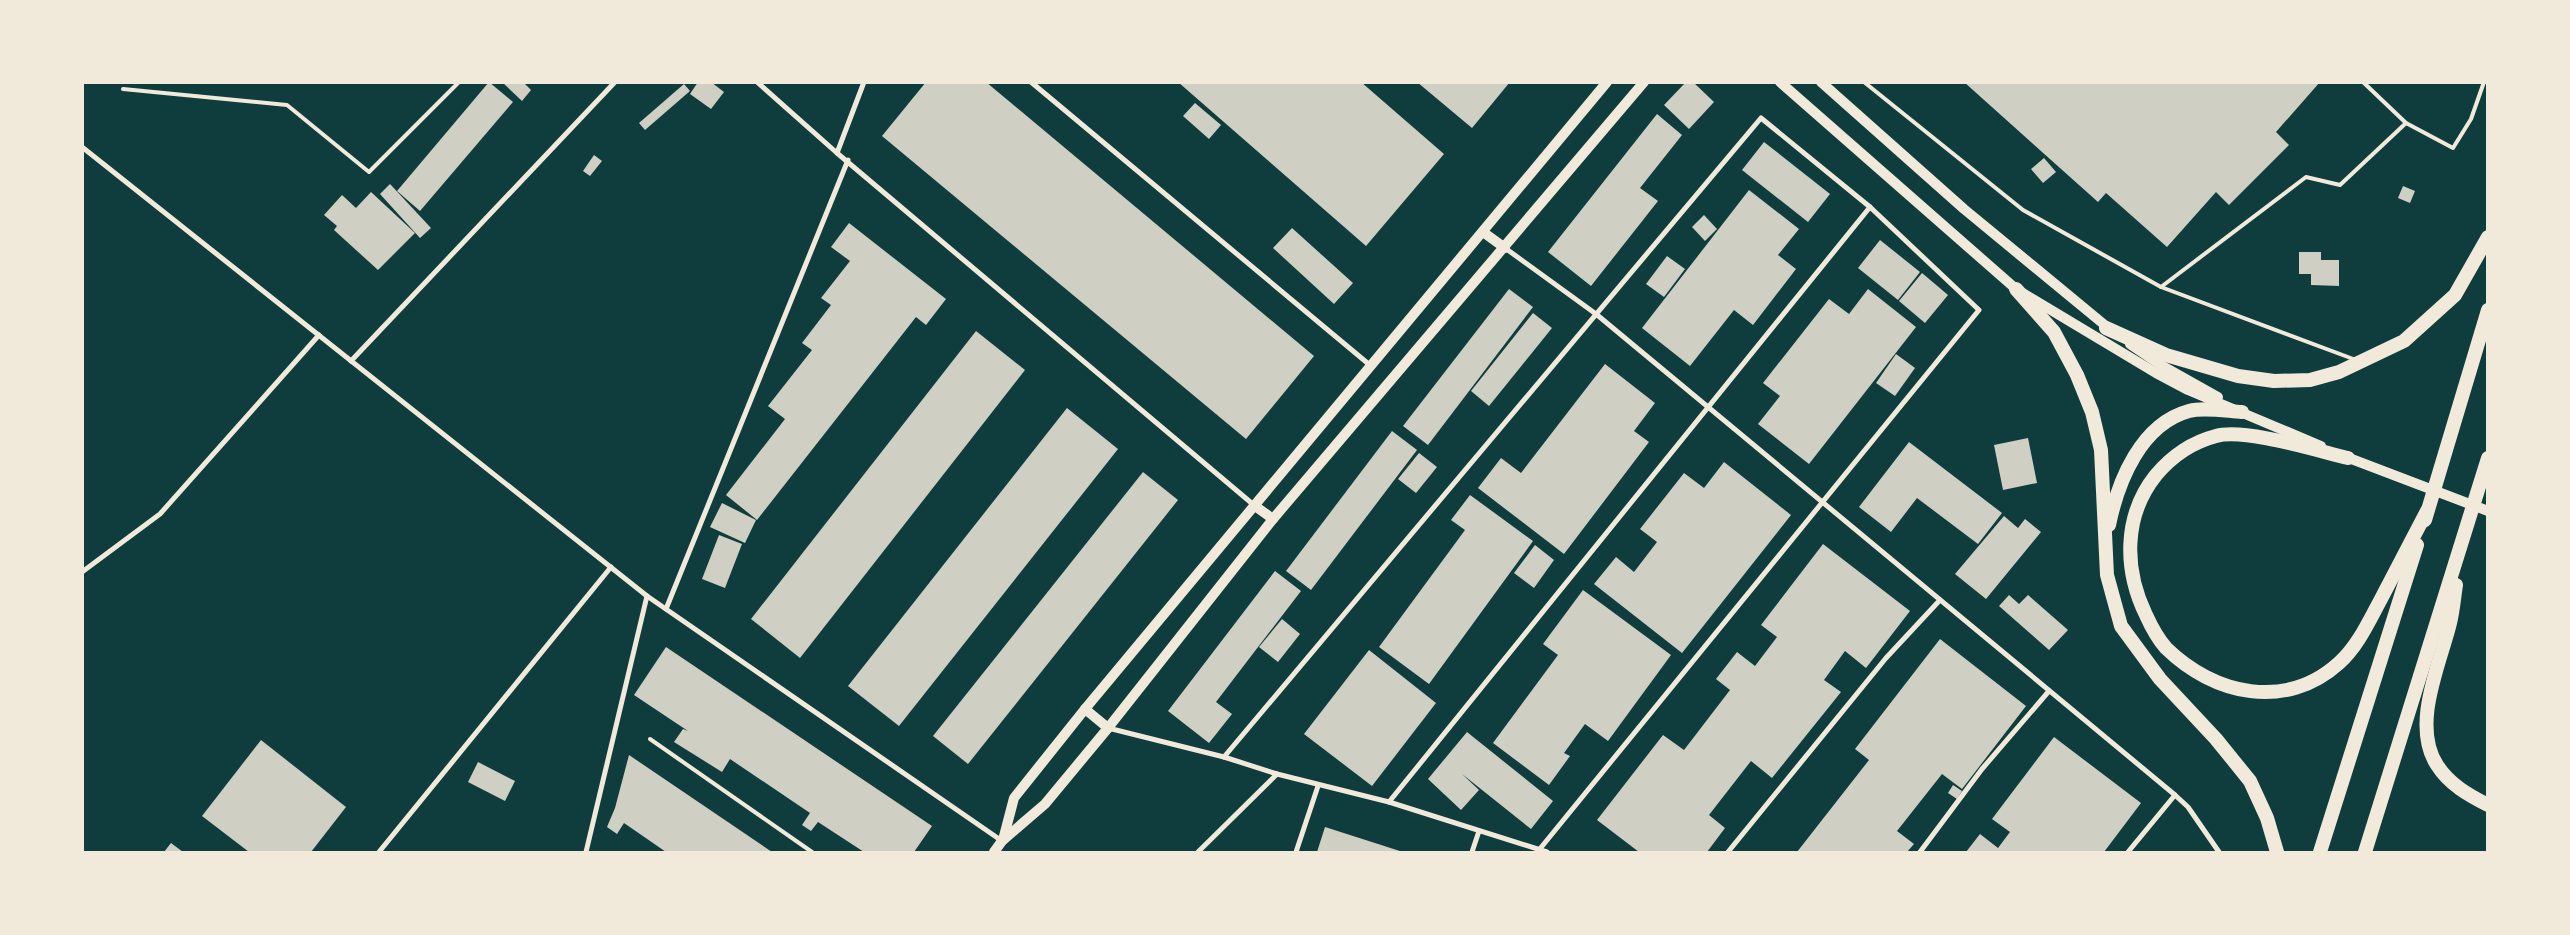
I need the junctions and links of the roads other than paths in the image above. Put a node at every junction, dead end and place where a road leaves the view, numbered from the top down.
1 (459, 82) edge
2 (615, 82) edge
3 (757, 82) edge
4 (864, 82) edge
5 (1031, 82) edge
6 (1608, 82) edge
7 (1644, 82) edge
8 (1780, 82) edge
9 (1821, 82) edge
10 (1864, 82) edge
11 (2363, 82) edge
12 (2484, 82) edge
13 (123, 89) dead end
14 (2406, 122) junction
15 (82, 146) edge
16 (837, 153) junction
17 (848, 160) junction
18 (1870, 207) junction
19 (1483, 232) junction
20 (2488, 237) edge
21 (1505, 248) junction
22 (2161, 287) junction
23 (2016, 289) junction
24 (2488, 310) edge
25 (1596, 314) junction
26 (2106, 328) junction
27 (319, 335) junction
28 (352, 361) junction
29 (2361, 362) junction
30 (1371, 366) junction
31 (1708, 407) junction
32 (2242, 412) junction
33 (2348, 458) junction
34 (2488, 458) edge
35 (1822, 502) junction
36 (1255, 506) junction
37 (2428, 511) junction
38 (2488, 512) edge
39 (1273, 520) junction
40 (2466, 528) junction
41 (2105, 548) junction
42 (611, 568) junction
43 (82, 572) edge
44 (647, 596) junction
45 (1940, 600) junction
46 (666, 609) junction
47 (2048, 690) junction
48 (1085, 709) junction
49 (1108, 728) junction
50 (650, 739) dead end
51 (1224, 757) junction
52 (1277, 774) junction
53 (1318, 786) junction
54 (2175, 795) junction
55 (1389, 802) junction
56 (2488, 805) edge
57 (1479, 831) junction
58 (1002, 841) junction
59 (1539, 850) junction
60 (379, 852) edge
61 (586, 852) edge
62 (812, 852) edge
63 (994, 852) edge
64 (1198, 852) edge
65 (1296, 852) edge
66 (1472, 852) edge
67 (1547, 852) edge
68 (1728, 852) edge
69 (1920, 852) edge
70 (2128, 852) edge
71 (2219, 852) edge
72 (2277, 852) edge
73 (2320, 852) edge
74 (2365, 852) edge

1 - 13 lane
2 - 28 street
3 - 16 street
4 - 16 street
5 - 30 street
6 - 19 main road
7 - 21 main road
8 - 23 main road
9 - 26 main road
10 - 22 lane
11 - 14 lane
12 - 14 lane
14 - 22 lane
15 - 27 street
16 - 17 street
17 - 36 street
17 - 46 street
18 - 25 street
18 - 31 street
18 - 35 street
19 - 21 main road
19 - 30 main road
20 - 29 highway
21 - 25 street
21 - 39 main road
22 - 29 lane
23 - 32 main road
23 - 41 highway
24 - 37 highway
25 - 31 street
25 - 51 street
26 - 29 highway
26 - 32 main road
27 - 28 street
27 - 43 street
28 - 42 street
30 - 36 main road
31 - 35 street
31 - 55 street
32 - 33 main road
32 - 41 highway
33 - 37 highway
33 - 38 main road
34 - 40 highway
35 - 45 street
35 - 59 street
36 - 39 main road
36 - 48 main road
37 - 73 highway
39 - 49 main road
40 - 56 highway
40 - 74 highway
41 - 72 highway
42 - 44 street
42 - 60 street
44 - 46 street
44 - 61 street
45 - 47 street
45 - 68 street
46 - 58 street
47 - 54 street
47 - 69 street
48 - 49 main road
48 - 58 main road
49 - 51 street
49 - 58 main road
50 - 62 lane
51 - 52 street
52 - 53 street
52 - 64 street
53 - 55 street
53 - 65 street
54 - 70 street
54 - 71 street
55 - 57 street
57 - 59 street
57 - 66 street
58 - 63 main road
59 - 67 street

